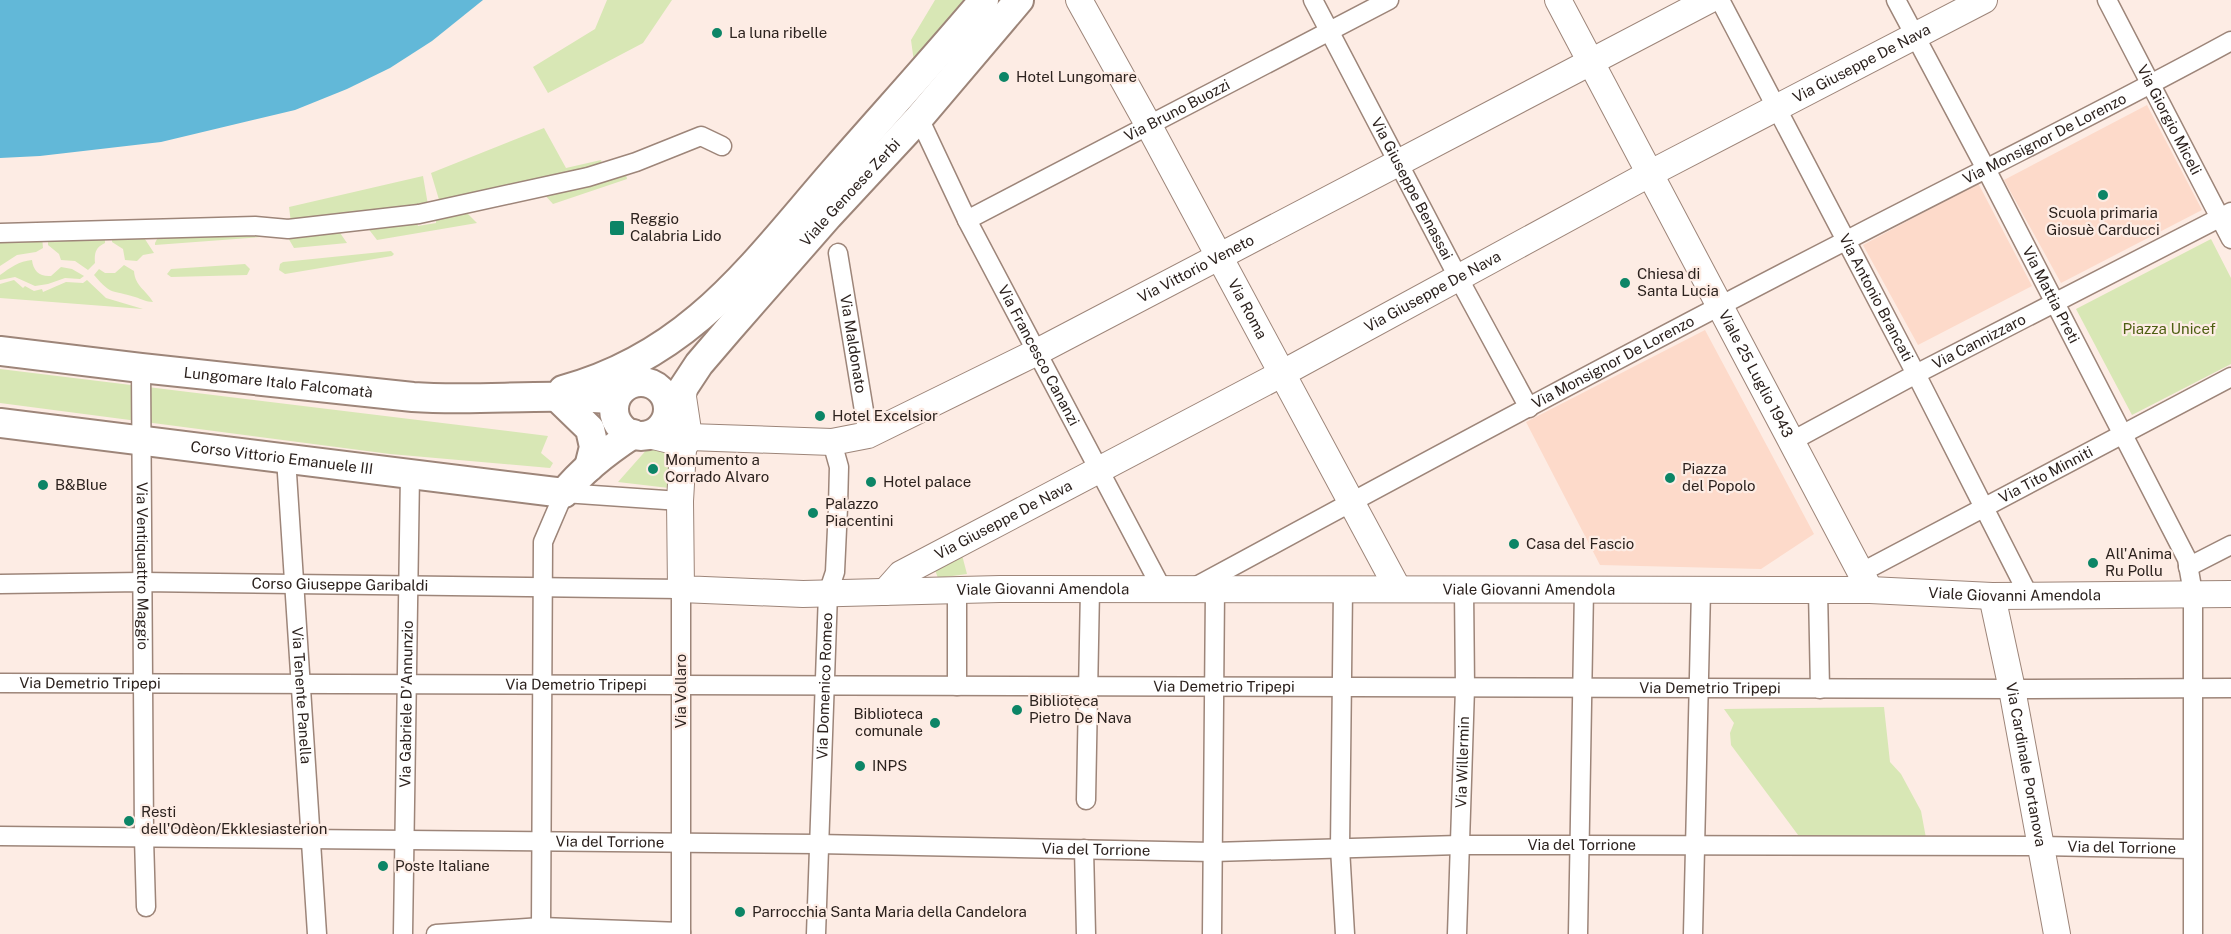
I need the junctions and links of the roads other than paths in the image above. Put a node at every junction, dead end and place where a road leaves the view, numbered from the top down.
1 (984, 0) edge
2 (1018, 0) edge
3 (1079, 0) edge
4 (1313, 0) edge
5 (1389, 0) edge
6 (1558, 0) edge
7 (1709, 0) edge
8 (1720, 0) edge
9 (1896, 0) edge
10 (1984, 0) edge
11 (2107, 0) edge
12 (1329, 31) junction
13 (1915, 36) junction
14 (2231, 41) edge
15 (1590, 62) junction
16 (2150, 85) junction
17 (1777, 108) junction
18 (919, 118) junction
19 (1149, 126) junction
20 (722, 146) dead end
21 (1399, 162) junction
22 (1986, 169) junction
23 (1649, 174) junction
24 (2225, 215) edge
25 (967, 220) junction
26 (0, 232) edge
27 (1846, 240) junction
28 (2231, 240) edge
29 (838, 253) dead end
30 (1219, 256) junction
31 (1459, 279) junction
32 (2055, 303) junction
33 (1719, 307) junction
34 (0, 351) edge
35 (1037, 352) junction
36 (141, 368) junction
37 (646, 369) junction
38 (1282, 373) junction
39 (1916, 374) junction
40 (2231, 377) edge
41 (684, 386) junction
42 (548, 397) junction
43 (615, 400) junction
44 (1529, 408) junction
45 (668, 411) junction
46 (0, 423) edge
47 (641, 434) junction
48 (868, 435) junction
49 (2121, 435) junction
50 (141, 441) junction
51 (1792, 441) junction
52 (832, 442) junction
53 (686, 443) junction
54 (286, 458) junction
55 (589, 467) junction
56 (1099, 470) junction
57 (410, 474) junction
58 (564, 493) junction
59 (680, 501) junction
60 (1351, 502) junction
61 (1984, 508) junction
62 (2231, 545) edge
63 (2188, 567) junction
64 (1866, 581) junction
65 (142, 582) junction
66 (0, 584) edge
67 (295, 584) junction
68 (407, 585) junction
69 (542, 586) junction
70 (681, 589) junction
71 (1090, 589) junction
72 (1162, 589) junction
73 (1203, 589) junction
74 (1343, 589) junction
75 (1398, 589) junction
76 (1464, 589) junction
77 (1584, 589) junction
78 (1701, 590) junction
79 (1818, 590) junction
80 (957, 591) junction
81 (885, 592) junction
82 (828, 593) junction
83 (2193, 593) junction
84 (2231, 594) edge
85 (1992, 596) junction
86 (2029, 596) junction
87 (143, 682) junction
88 (0, 683) edge
89 (301, 684) junction
90 (407, 684) junction
91 (543, 686) junction
92 (681, 686) junction
93 (824, 686) junction
94 (957, 686) junction
95 (1088, 687) junction
96 (1215, 687) junction
97 (2194, 687) junction
98 (1341, 688) junction
99 (1465, 688) junction
100 (1582, 688) junction
101 (2231, 688) edge
102 (1698, 689) junction
103 (1820, 689) junction
104 (2012, 689) junction
105 (1086, 800) dead end
106 (0, 836) edge
107 (144, 838) junction
108 (311, 839) junction
109 (405, 840) junction
110 (541, 842) junction
111 (681, 843) junction
112 (818, 844) junction
113 (1459, 845) junction
114 (1579, 845) junction
115 (1695, 846) junction
116 (2041, 846) junction
117 (1340, 848) junction
118 (1084, 849) junction
119 (2192, 849) junction
120 (1213, 852) junction
121 (146, 907) dead end
122 (541, 927) junction
123 (681, 933) edge
124 (317, 934) edge
125 (403, 934) edge
126 (436, 934) edge
127 (816, 934) edge
128 (1086, 934) edge
129 (1212, 934) edge
130 (1345, 934) edge
131 (1457, 934) edge
132 (1578, 934) edge
133 (1693, 934) edge
134 (2057, 934) edge
135 (2193, 934) edge

1 - 37 main road, Viale Genoese Zerbi
2 - 18 main road, Viale Genoese Zerbi
3 - 19 street, Via Roma
4 - 12 street, Via Giuseppe Benassai
5 - 12 street, Via Bruno Buozzi
6 - 15 street, Viale 25 Luglio 1943
7 - 15 street, Via Vittorio Veneto
8 - 17 street, Via Antonio Brancati
9 - 13 street, Via Mattia Preti
10 - 13 street, Via Giuseppe De Nava
11 - 16 street, Via Giorgio Miceli
12 - 19 street, Via Bruno Buozzi
12 - 21 street, Via Giuseppe Benassai
13 - 17 street, Via Giuseppe De Nava
13 - 22 street, Via Mattia Preti
14 - 16 street, Via Monsignor De Lorenzo
15 - 21 street, Via Vittorio Veneto
15 - 23 street, Viale 25 Luglio 1943
16 - 22 street, Via Monsignor De Lorenzo
16 - 24 street, Via Giorgio Miceli
17 - 23 street, Via Giuseppe De Nava
17 - 27 street, Via Antonio Brancati
18 - 25 street, Via Francesco Cananzi
18 - 41 main road, Viale Genoese Zerbi
19 - 25 street, Via Bruno Buozzi
19 - 30 street, Via Roma
20 - 26 street
21 - 30 street, Via Vittorio Veneto
21 - 31 street, Via Giuseppe Benassai
22 - 27 street, Via Monsignor De Lorenzo
22 - 32 street, Via Mattia Preti
23 - 31 street, Via Giuseppe De Nava
23 - 33 street, Viale 25 Luglio 1943
24 - 28 street, Via Giorgio Miceli
24 - 32 street, Via Cannizzaro
25 - 35 street, Via Francesco Cananzi
27 - 33 street, Via Monsignor De Lorenzo
27 - 39 street, Via Antonio Brancati
29 - 48 street, Via Maldonato
30 - 35 street, Via Vittorio Veneto
30 - 38 street, Via Roma
31 - 38 street, Via Giuseppe De Nava
31 - 44 street, Via Giuseppe Benassai
32 - 39 street, Via Cannizzaro
32 - 49 street, Via Mattia Preti
33 - 44 street, Via Monsignor De Lorenzo
33 - 51 street, Viale 25 Luglio 1943
34 - 36 main road, Lungomare Italo Falcomatà
35 - 48 street, Via Vittorio Veneto
35 - 56 street, Via Francesco Cananzi
36 - 42 main road, Lungomare Italo Falcomatà
36 - 50 street, Via Ventiquattro Maggio
37 - 42 main road, Viale Genoese Zerbi
37 - 43 main road
37 - 45 main road
38 - 56 street, Via Giuseppe De Nava
38 - 60 street, Via Roma
39 - 51 street, Via Cannizzaro
39 - 61 street, Via Antonio Brancati
40 - 49 street, Via Tito Minniti
41 - 45 main road, Viale Genoese Zerbi
41 - 53 street
42 - 43 main road, Lungomare Italo Falcomatà
42 - 55 main road
43 - 47 main road
44 - 60 street, Via Monsignor De Lorenzo
45 - 47 main road
45 - 53 street
46 - 50 main road, Corso Vittorio Emanuele III
47 - 53 street
47 - 55 main road
48 - 52 street, Via Vittorio Veneto
49 - 61 street, Via Tito Minniti
49 - 63 street, Via Mattia Preti
50 - 54 main road, Corso Vittorio Emanuele III
50 - 65 street, Via Ventiquattro Maggio
51 - 64 street, Viale 25 Luglio 1943
52 - 53 street, Via Vittorio Veneto
52 - 82 street, Via Domenico Romeo
53 - 59 street, Via Vollaro
54 - 57 main road, Corso Vittorio Emanuele III
54 - 67 street, Via Tenente Panella
55 - 58 main road
56 - 72 street, Via Francesco Cananzi
56 - 81 street, Via Giuseppe De Nava
57 - 58 main road, Corso Vittorio Emanuele III
57 - 68 street, Via Gabriele D'Annunzio
58 - 59 street, Corso Vittorio Emanuele III
58 - 69 street
59 - 70 street, Via Vollaro
60 - 73 street, Via Monsignor De Lorenzo
60 - 75 street, Via Roma
61 - 64 street, Via Tito Minniti
61 - 86 street, Via Antonio Brancati
62 - 63 street
63 - 83 street, Via Mattia Preti
64 - 79 street, Viale Giovanni Amendola
64 - 85 street, Viale Giovanni Amendola
65 - 66 street, Corso Giuseppe Garibaldi
65 - 67 street, Corso Giuseppe Garibaldi
65 - 87 street, Via Ventiquattro Maggio
67 - 68 street, Corso Giuseppe Garibaldi
67 - 89 street, Via Tenente Panella
68 - 69 street, Corso Giuseppe Garibaldi
68 - 90 street, Via Gabriele D'Annunzio
69 - 70 street, Corso Giuseppe Garibaldi
69 - 91 street
70 - 82 street, Viale Giovanni Amendola
70 - 92 street, Via Vollaro
71 - 72 street, Viale Giovanni Amendola
71 - 80 street, Viale Giovanni Amendola
71 - 95 street
72 - 73 street, Viale Giovanni Amendola
73 - 74 street, Viale Giovanni Amendola
73 - 96 street
74 - 75 street, Viale Giovanni Amendola
74 - 98 street
75 - 76 street, Viale Giovanni Amendola
76 - 77 street, Viale Giovanni Amendola
76 - 99 street, Via Willermin
77 - 78 street, Viale Giovanni Amendola
77 - 100 street
78 - 79 street, Viale Giovanni Amendola
78 - 102 street
79 - 103 street
80 - 81 street, Viale Giovanni Amendola
80 - 94 street
81 - 82 street, Viale Giovanni Amendola
82 - 93 street, Via Domenico Romeo
83 - 84 street, Viale Giovanni Amendola
83 - 86 street, Viale Giovanni Amendola
83 - 97 street, Via Mattia Preti
85 - 86 street, Viale Giovanni Amendola
85 - 104 street, Via Cardinale Portanova
87 - 88 street, Via Demetrio Tripepi
87 - 89 street, Via Demetrio Tripepi
87 - 107 street, Via Ventiquattro Maggio
89 - 90 street, Via Demetrio Tripepi
89 - 108 street, Via Tenente Panella
90 - 91 street, Via Demetrio Tripepi
90 - 109 street, Via Gabriele D'Annunzio
91 - 92 street, Via Demetrio Tripepi
91 - 110 street
92 - 93 street, Via Demetrio Tripepi
92 - 111 street, Via Vollaro
93 - 94 street, Via Demetrio Tripepi
93 - 112 street, Via Domenico Romeo
94 - 95 street, Via Demetrio Tripepi
95 - 96 street, Via Demetrio Tripepi
95 - 105 street
96 - 98 street, Via Demetrio Tripepi
96 - 120 street
97 - 101 street, Via Demetrio Tripepi
97 - 104 street, Via Demetrio Tripepi
97 - 119 street, Via Mattia Preti
98 - 99 street, Via Demetrio Tripepi
98 - 117 street
99 - 100 street, Via Demetrio Tripepi
99 - 113 street, Via Willermin
100 - 102 street, Via Demetrio Tripepi
100 - 114 street
102 - 103 street, Via Demetrio Tripepi
102 - 115 street
103 - 104 street, Via Demetrio Tripepi
104 - 116 street, Via Cardinale Portanova
106 - 107 street, Via del Torrione
107 - 108 street, Via del Torrione
107 - 121 street, Via Ventiquattro Maggio
108 - 109 street, Via del Torrione
108 - 124 street, Via Tenente Panella
109 - 110 street, Via del Torrione
109 - 125 street, Via Gabriele D'Annunzio
110 - 111 street, Via del Torrione
110 - 122 street
111 - 112 street, Via del Torrione
111 - 123 street, Via Vollaro
112 - 118 street, Via del Torrione
112 - 127 street, Via Domenico Romeo
113 - 114 street, Via del Torrione
113 - 117 street, Via del Torrione
113 - 131 street, Via Willermin
114 - 115 street, Via del Torrione
114 - 132 street
115 - 116 street, Via del Torrione
115 - 133 street
116 - 119 street, Via del Torrione
116 - 134 street, Via Cardinale Portanova
117 - 120 street, Via del Torrione
117 - 130 street
118 - 120 street, Via del Torrione
118 - 128 street
119 - 135 street, Via Mattia Preti
120 - 129 street
122 - 123 street
122 - 126 street

